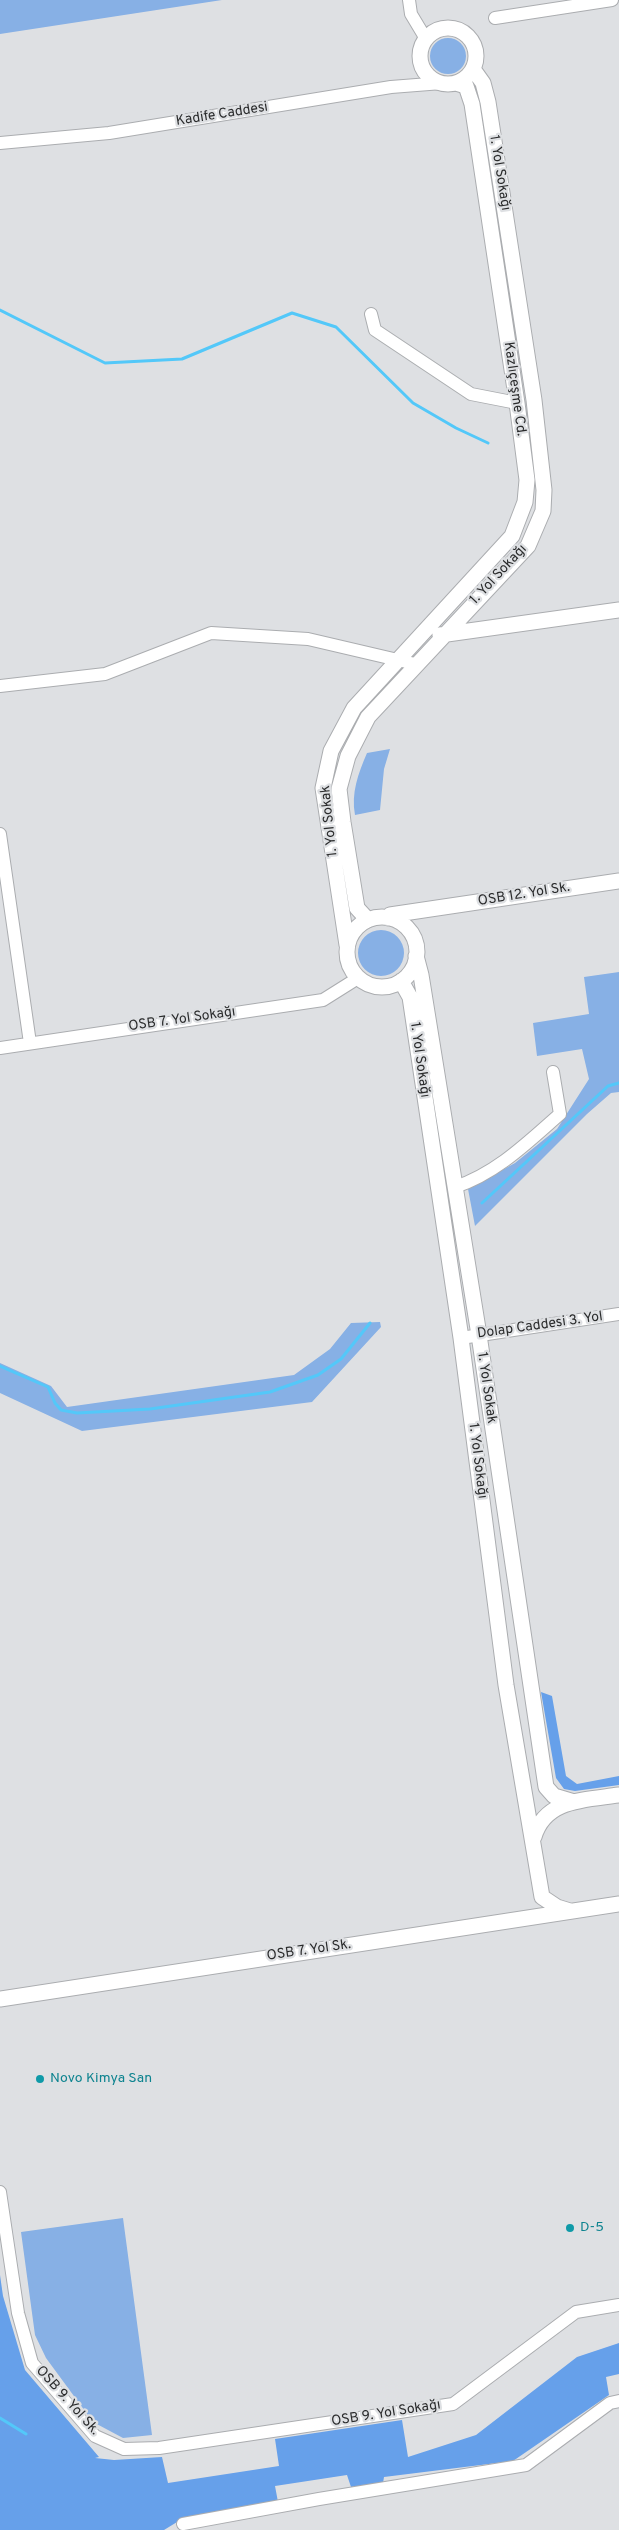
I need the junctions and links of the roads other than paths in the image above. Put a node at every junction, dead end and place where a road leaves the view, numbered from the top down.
1 (409, 0) edge
2 (612, 0) edge
3 (495, 18) dead end
4 (426, 39) junction
5 (473, 69) junction
6 (449, 83) junction
7 (1, 143) edge
8 (371, 314) dead end
9 (517, 403) junction
10 (619, 610) edge
11 (423, 632) junction
12 (443, 636) junction
13 (398, 659) junction
14 (415, 664) junction
15 (0, 686) edge
16 (0, 834) edge
17 (619, 881) edge
18 (429, 910) junction
19 (388, 918) junction
20 (368, 920) junction
21 (409, 931) junction
22 (347, 946) junction
23 (416, 956) junction
24 (358, 978) junction
25 (401, 981) junction
26 (30, 1043) junction
27 (0, 1048) edge
28 (554, 1072) dead end
29 (455, 1186) junction
30 (619, 1314) edge
31 (479, 1335) junction
32 (461, 1338) junction
33 (619, 1795) edge
34 (574, 1802) junction
35 (534, 1839) junction
36 (542, 1897) junction
37 (619, 1904) edge
38 (570, 1911) junction
39 (527, 1918) junction
40 (0, 1999) edge
41 (0, 2192) edge
42 (619, 2305) edge
43 (619, 2401) edge
44 (124, 2449) joint
45 (183, 2524) dead end

1 - 4 street
2 - 3 street
4 - 5 street
4 - 6 street
5 - 6 street
5 - 12 street, 1. Yol Sokağı
6 - 7 street, Kadife Caddesi
6 - 9 street, Kazlıçeşme Cd.
8 - 9 street
9 - 11 street, Kazlıçeşme Cd.
10 - 12 street
11 - 12 street
11 - 13 street, Kazlıçeşme Cd.
12 - 14 street, 1. Yol Sokağı
13 - 14 street
13 - 15 street
13 - 22 street, 1. Yol Sokak
14 - 20 street, 1. Yol Sokağı
16 - 26 street
17 - 18 street, OSB 12. Yol Sk.
18 - 19 street, OSB 12. Yol Sk.
18 - 21 street
19 - 20 street
19 - 21 street
20 - 22 street
21 - 23 street
22 - 24 street
23 - 25 street
23 - 29 street, 1. Yol Sokak
24 - 25 street
24 - 26 street, OSB 7. Yol Sokağı
25 - 32 street, 1. Yol Sokağı
26 - 27 street, OSB 7. Yol Sokağı
28 - 29 street
29 - 31 street, 1. Yol Sokak
30 - 31 street, Dolap Caddesi 3. Yol
31 - 32 street, Dolap Caddesi 3. Yol
31 - 34 street, 1. Yol Sokak
32 - 35 street, 1. Yol Sokağı
33 - 34 street
34 - 35 street
35 - 36 street, 1. Yol Sokağı
36 - 38 street
36 - 39 street
37 - 38 street, OSB 7. Yol Sk.
38 - 39 street, OSB 7. Yol Sk.
39 - 40 street, OSB 7. Yol Sk.
41 - 44 street, OSB 9. Yol Sk.
42 - 44 street, OSB 9. Yol Sokağı
43 - 45 street

